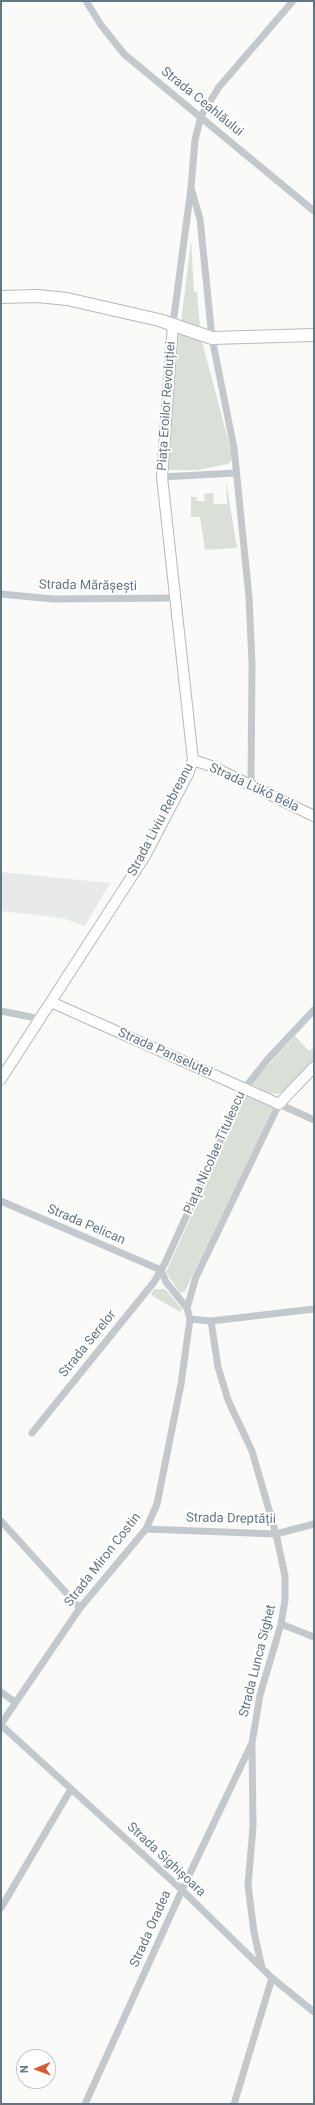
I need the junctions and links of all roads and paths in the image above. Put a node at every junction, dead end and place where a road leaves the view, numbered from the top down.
1 (86, 1) edge
2 (293, 1) edge
3 (201, 116) junction
4 (191, 188) junction
5 (314, 211) edge
6 (1, 297) edge
7 (173, 324) junction
8 (314, 335) edge
9 (212, 338) junction
10 (236, 473) junction
11 (162, 477) junction
12 (1, 594) edge
13 (174, 598) junction
14 (193, 760) junction
15 (251, 785) junction
16 (314, 816) edge
17 (51, 1002) junction
18 (314, 1010) edge
19 (1, 1011) edge
20 (41, 1019) junction
21 (314, 1067) edge
22 (1, 1079) edge
23 (244, 1089) junction
24 (279, 1104) junction
25 (314, 1120) edge
26 (1, 1201) edge
27 (161, 1270) junction
28 (187, 1308) junction
29 (314, 1309) edge
30 (190, 1319) junction
31 (211, 1321) junction
32 (32, 1433) dead end
33 (1, 1521) edge
34 (314, 1524) edge
35 (146, 1529) junction
36 (276, 1534) junction
37 (80, 1608) junction
38 (281, 1624) junction
39 (314, 1637) edge
40 (1, 1692) edge
41 (15, 1702) junction
42 (1, 1724) edge
43 (252, 1744) junction
44 (71, 1789) junction
45 (182, 1890) junction
46 (1, 1908) edge
47 (262, 1968) junction
48 (272, 1978) junction
49 (314, 2012) edge
50 (85, 2104) edge
51 (234, 2104) edge

1 - 3 street, Strada Ceahlăului
2 - 3 street, Piața Eroilor Revoluției
3 - 4 street, Piața Eroilor Revoluției
3 - 5 street, Strada Ceahlăului
4 - 7 street, Piața Eroilor Revoluției
4 - 9 street, Piața Eroilor Revoluției
6 - 7 main road
7 - 9 main road
7 - 11 main road, Piața Eroilor Revoluției
8 - 9 main road
9 - 10 street, Piața Eroilor Revoluției
10 - 11 street, Piața Eroilor Revoluției
10 - 15 street
11 - 13 main road, Strada Liviu Rebreanu
12 - 13 street, Strada Mărășești
13 - 14 main road, Strada Liviu Rebreanu
14 - 15 main road, Strada Lükő Béla
14 - 17 main road, Strada Liviu Rebreanu
15 - 16 main road, Strada Lükő Béla
17 - 20 main road, Strada Liviu Rebreanu
17 - 23 main road, Strada Panseluței
18 - 23 street, Piața Nicolae Titulescu
19 - 20 street
20 - 22 main road, Strada Liviu Rebreanu
21 - 24 main road
23 - 24 main road, Strada Panseluței
23 - 27 street, Piața Nicolae Titulescu
24 - 25 street
24 - 28 street
26 - 27 street, Strada Pelican
27 - 28 street
27 - 32 street, Strada Serelor
28 - 30 street
29 - 31 street
30 - 31 street
30 - 35 street, Strada Miron Costin
31 - 36 street, Strada Lunca Sighet
33 - 37 street
34 - 36 street, Strada Dreptății
35 - 36 street, Strada Dreptății
35 - 37 street, Strada Miron Costin
36 - 38 street, Strada Lunca Sighet
37 - 41 street, Strada Miron Costin
38 - 39 street
38 - 43 street, Strada Lunca Sighet
40 - 41 street
41 - 42 street, Strada Miron Costin
42 - 44 street, Strada Sighișoara
43 - 45 street, Strada Oradea
43 - 47 street, Strada Lunca Sighet
44 - 45 street, Strada Sighișoara
44 - 46 street
45 - 47 street, Strada Sighișoara
45 - 50 street, Strada Oradea
47 - 48 street, Strada Sighișoara
48 - 49 street, Strada Sighișoara
48 - 51 street

